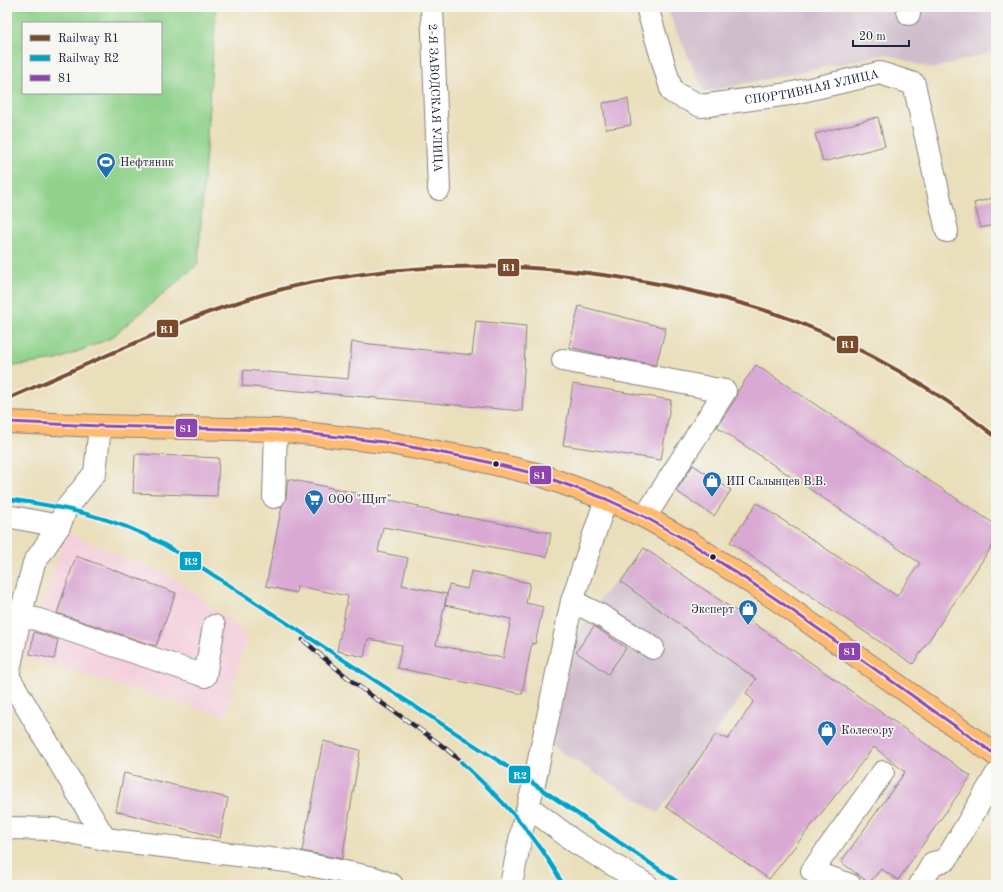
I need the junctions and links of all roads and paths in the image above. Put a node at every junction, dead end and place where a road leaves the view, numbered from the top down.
1 (432, 7) edge
2 (646, 7) edge
3 (439, 189) dead end
4 (947, 231) dead end
5 (563, 360) dead end
6 (7, 422) edge
7 (100, 426) junction
8 (276, 430) junction
9 (274, 497) dead end
10 (606, 499) junction
11 (7, 516) edge
12 (645, 517) junction
13 (59, 526) junction
14 (572, 601) junction
15 (20, 617) junction
16 (214, 626) dead end
17 (653, 648) dead end
18 (8, 676) edge
19 (996, 755) edge
20 (883, 772) dead end
21 (996, 775) edge
22 (529, 806) junction
23 (7, 828) edge
24 (105, 840) junction
25 (392, 885) edge
26 (510, 885) edge
27 (647, 885) edge
28 (850, 885) edge
29 (920, 885) edge

1 - 3 street, 2-Я ЗАВОДСКАЯ УЛИЦА
2 - 4 street, СПОРТИВНАЯ УЛИЦА
5 - 12 street
6 - 7 main road
7 - 8 main road
7 - 13 street
8 - 9 street
8 - 10 main road
10 - 12 main road
10 - 14 street
11 - 13 street
12 - 19 main road
13 - 15 street
14 - 17 street
14 - 22 street
15 - 16 street
15 - 18 street
18 - 24 street
20 - 28 street
21 - 29 street
22 - 26 street
22 - 27 street
23 - 24 street
24 - 25 street

